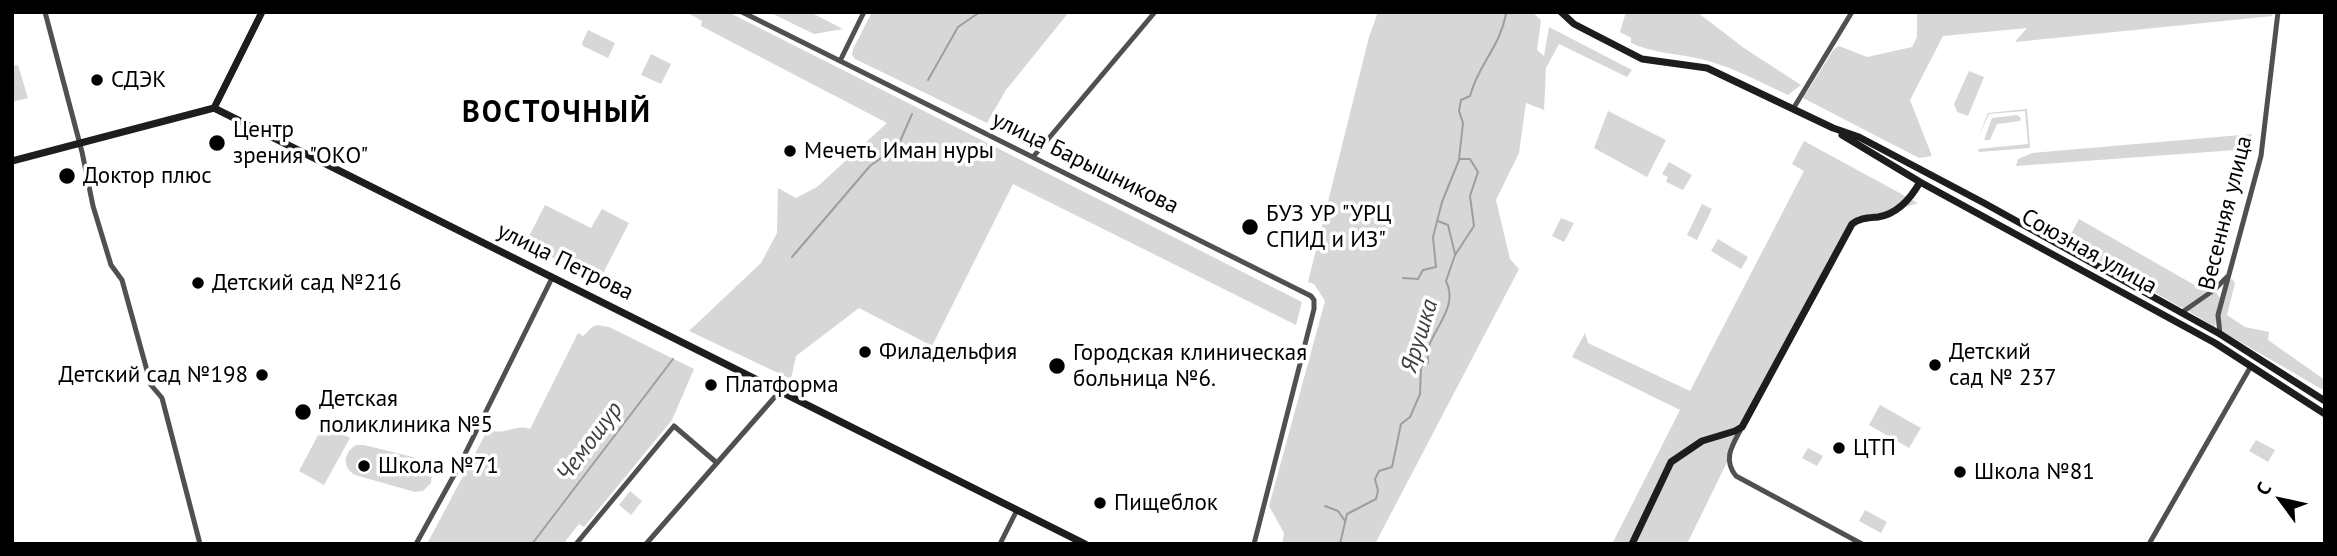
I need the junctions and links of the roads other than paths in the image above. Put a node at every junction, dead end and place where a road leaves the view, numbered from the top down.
1 (45, 12) edge
2 (262, 12) edge
3 (742, 12) edge
4 (864, 12) edge
5 (1155, 12) edge
6 (1561, 12) edge
7 (1852, 12) edge
8 (2277, 14) edge
9 (840, 61) junction
10 (214, 108) junction
11 (1793, 108) junction
12 (1857, 141) junction
13 (79, 143) junction
14 (1033, 157) junction
15 (12, 161) edge
16 (1920, 182) junction
17 (2229, 275) junction
18 (552, 278) junction
19 (2181, 313) junction
20 (2220, 334) junction
21 (2215, 344) junction
22 (2251, 366) junction
23 (2296, 381) junction
24 (2290, 390) junction
25 (779, 391) junction
26 (2325, 401) edge
27 (2325, 414) edge
28 (1742, 427) junction
29 (717, 463) junction
30 (1017, 510) junction
31 (200, 544) edge
32 (416, 544) edge
33 (576, 544) edge
34 (646, 544) edge
35 (1000, 544) edge
36 (1085, 544) edge
37 (1254, 544) edge
38 (1632, 544) edge
39 (1862, 544) edge
40 (2149, 544) edge

1 - 13 street
2 - 10 main road
3 - 9 street, улица Барышникова
4 - 9 street
5 - 14 street
6 - 11 main road, Союзная улица
7 - 11 street
8 - 17 street, Весенняя улица
9 - 14 street, улица Барышникова
10 - 13 main road
10 - 18 main road, улица Петрова
11 - 12 main road, Союзная улица
12 - 16 main road, Союзная улица
12 - 19 main road, Союзная улица
13 - 15 main road
13 - 31 street
14 - 37 street, улица Барышникова
16 - 21 main road, Союзная улица
16 - 28 main road
17 - 19 street
17 - 20 street, Весенняя улица
18 - 25 main road, улица Петрова
18 - 32 street
19 - 20 main road, Союзная улица
20 - 21 main road
20 - 23 main road, Союзная улица
21 - 22 main road, Союзная улица
22 - 24 main road, Союзная улица
22 - 40 street
23 - 24 main road
23 - 26 main road, Союзная улица
24 - 27 main road, Союзная улица
25 - 29 street
25 - 30 main road, улица Петрова
28 - 38 main road
28 - 39 street
29 - 33 street
29 - 34 street
30 - 35 street
30 - 36 main road, улица Петрова

